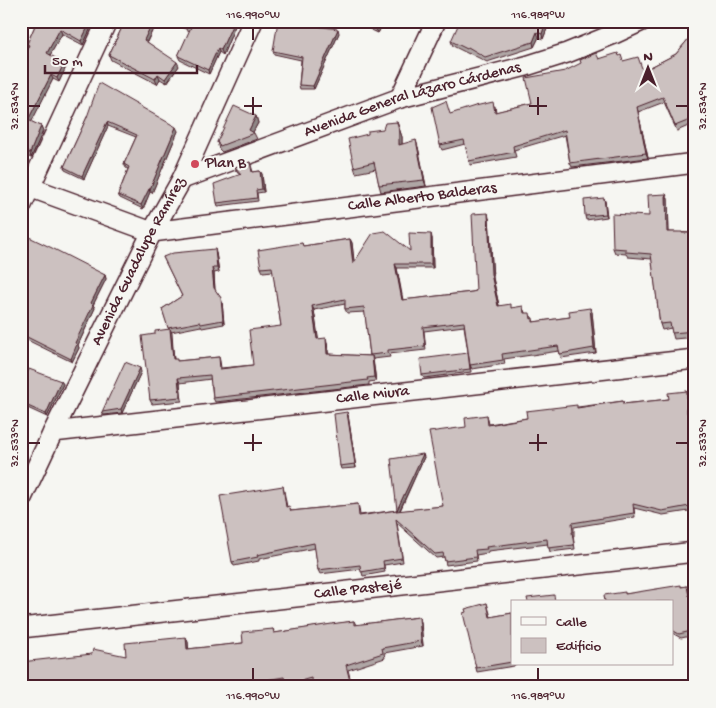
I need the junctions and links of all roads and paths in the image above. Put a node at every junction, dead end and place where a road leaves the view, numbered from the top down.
1 (107, 21) edge
2 (253, 21) edge
3 (436, 21) edge
4 (642, 21) edge
5 (617, 28) edge
6 (400, 98) junction
7 (695, 163) edge
8 (182, 179) junction
9 (26, 186) edge
10 (21, 207) edge
11 (152, 232) junction
12 (695, 359) edge
13 (53, 432) junction
14 (21, 500) edge
15 (695, 552) edge
16 (21, 628) edge

1 - 9 street
2 - 8 street, Avenida Guadalupe Ramírez
3 - 6 street
4 - 5 street, Avenida General Lázaro Cárdenas
5 - 6 street, Avenida General Lázaro Cárdenas
6 - 8 street, Avenida General Lázaro Cárdenas
7 - 11 street, Calle Alberto Balderas
8 - 11 street, Avenida Guadalupe Ramírez
9 - 10 street
9 - 11 street
11 - 13 street, Avenida Guadalupe Ramírez
12 - 13 street, Calle Miura
13 - 14 street, Avenida Guadalupe Ramírez
15 - 16 street, Calle Pastejé

